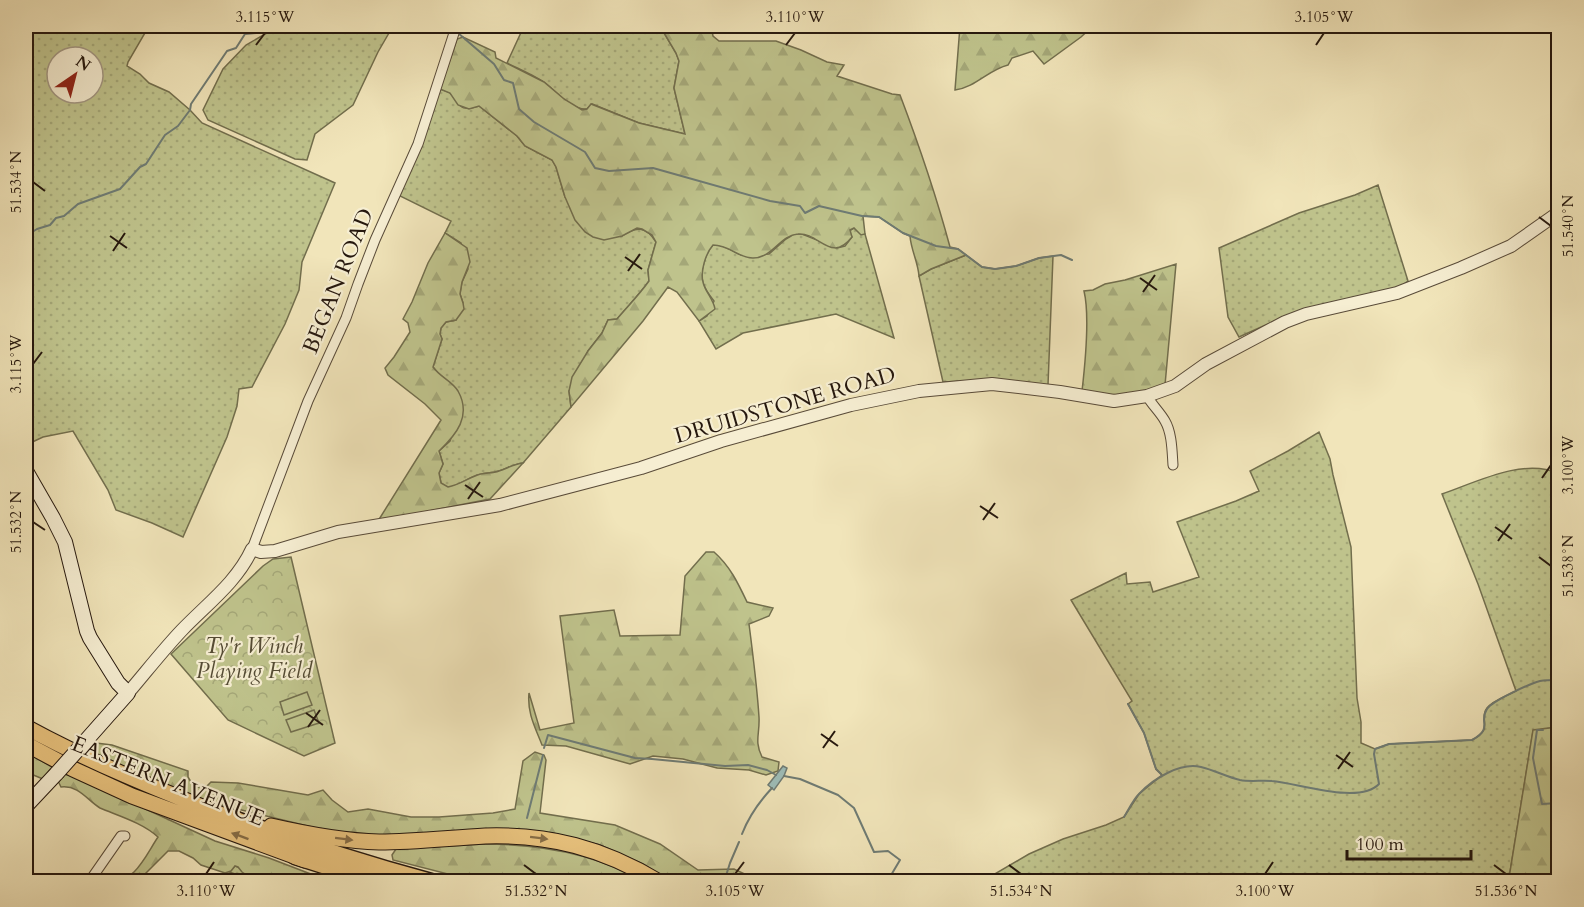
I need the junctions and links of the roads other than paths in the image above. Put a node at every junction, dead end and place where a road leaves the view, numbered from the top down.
1 (454, 26) edge
2 (1558, 213) edge
3 (1147, 396) junction
4 (1173, 465) dead end
5 (26, 471) edge
6 (252, 549) junction
7 (128, 693) junction
8 (26, 727) edge
9 (26, 744) edge
10 (26, 806) edge
11 (225, 816) junction
12 (125, 836) dead end
13 (295, 856) junction
14 (26, 874) edge
15 (33, 882) edge
16 (89, 882) edge
17 (358, 882) edge
18 (377, 882) edge
19 (431, 882) edge
20 (659, 882) edge

1 - 6 street, BEGAN ROAD
2 - 3 street, DRUIDSTONE ROAD
3 - 4 street
3 - 6 street, DRUIDSTONE ROAD
5 - 7 main road
6 - 7 street
7 - 10 main road, bridge
8 - 11 highway, EASTERN AVENUE
13 -> 9 highway, EASTERN AVENUE
11 - 19 highway
11 -> 20 highway, EASTERN AVENUE
12 - 16 street
13 - 17 highway, EASTERN AVENUE
13 - 18 highway
14 - 15 street

